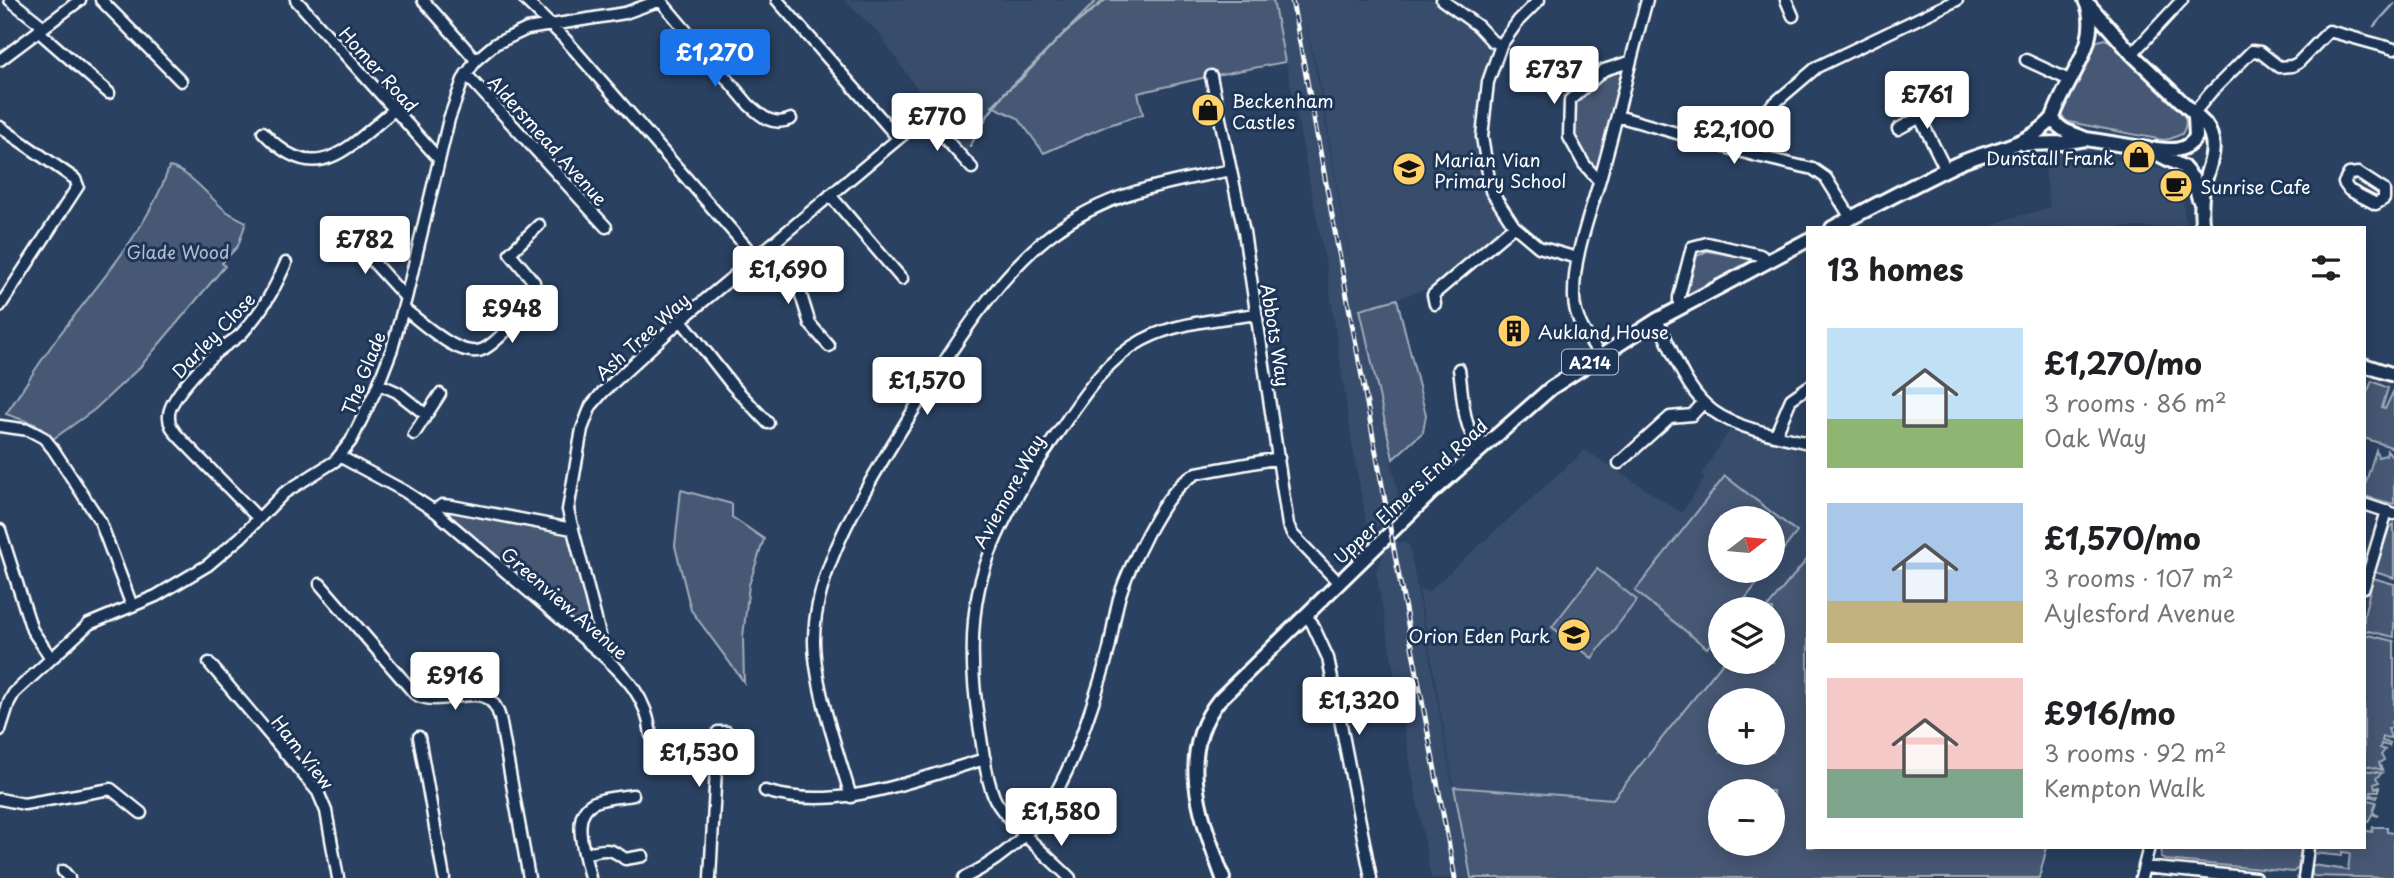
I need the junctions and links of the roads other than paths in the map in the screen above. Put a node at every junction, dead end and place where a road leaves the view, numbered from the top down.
1 (10, 0) edge
2 (80, 0) edge
3 (101, 0) edge
4 (296, 0) edge
5 (423, 0) edge
6 (525, 0) edge
7 (661, 0) edge
8 (778, 0) edge
9 (1442, 0) edge
10 (1539, 0) edge
11 (1647, 0) edge
12 (1786, 0) edge
13 (1957, 0) edge
14 (2182, 0) edge
15 (2086, 1) edge
16 (1455, 3) edge
17 (1793, 16) dead end
18 (550, 26) junction
19 (41, 29) junction
20 (2114, 34) junction
21 (2089, 40) junction
22 (1501, 45) junction
23 (2394, 48) edge
24 (2132, 54) junction
25 (0, 60) edge
26 (476, 60) junction
27 (2026, 60) dead end
28 (1629, 62) junction
29 (467, 74) junction
30 (1211, 76) dead end
31 (2069, 80) junction
32 (181, 81) dead end
33 (109, 93) dead end
34 (941, 103) dead end
35 (1941, 106) dead end
36 (394, 110) junction
37 (2194, 115) junction
38 (1617, 116) junction
39 (926, 118) junction
40 (1920, 118) junction
41 (2053, 118) junction
42 (790, 119) dead end
43 (0, 127) edge
44 (1898, 129) dead end
45 (263, 132) dead end
46 (2064, 137) junction
47 (898, 138) junction
48 (2020, 144) junction
49 (2148, 149) junction
50 (1757, 156) junction
51 (438, 158) junction
52 (972, 168) dead end
53 (1231, 170) junction
54 (1946, 170) junction
55 (1599, 181) junction
56 (830, 195) junction
57 (2201, 209) junction
58 (1851, 218) junction
59 (539, 225) dead end
60 (1514, 226) junction
61 (1836, 226) edge
62 (2203, 226) edge
63 (606, 227) dead end
64 (346, 232) dead end
65 (1806, 241) edge
66 (764, 250) junction
67 (755, 257) junction
68 (1577, 258) junction
69 (1769, 261) junction
70 (286, 263) dead end
71 (902, 279) dead end
72 (0, 304) edge
73 (405, 304) junction
74 (1435, 304) dead end
75 (1679, 307) junction
76 (1256, 314) junction
77 (681, 320) junction
78 (1657, 320) junction
79 (829, 346) dead end
80 (1600, 355) junction
81 (2366, 366) edge
82 (1459, 369) dead end
83 (2394, 375) edge
84 (379, 384) junction
85 (1806, 388) edge
86 (440, 394) dead end
87 (1703, 403) junction
88 (425, 414) junction
89 (768, 423) dead end
90 (0, 426) edge
91 (414, 434) dead end
92 (1776, 435) junction
93 (1806, 442) edge
94 (1480, 448) junction
95 (339, 456) junction
96 (1279, 458) junction
97 (1619, 463) dead end
98 (2366, 505) edge
99 (434, 510) junction
100 (2390, 513) edge
101 (259, 519) junction
102 (572, 529) junction
103 (0, 530) edge
104 (2366, 581) edge
105 (1338, 582) junction
106 (320, 584) dead end
107 (132, 606) junction
108 (1305, 615) junction
109 (598, 651) junction
110 (51, 658) junction
111 (209, 663) dead end
112 (3, 708) edge
113 (0, 730) edge
114 (727, 732) dead end
115 (651, 736) dead end
116 (419, 737) dead end
117 (985, 759) junction
118 (765, 791) dead end
119 (634, 794) dead end
120 (850, 797) junction
121 (0, 799) edge
122 (141, 813) dead end
123 (1026, 834) junction
124 (2148, 849) edge
125 (2308, 849) edge
126 (585, 853) junction
127 (643, 856) dead end
128 (2144, 867) junction
129 (338, 878) edge
130 (444, 878) edge
131 (529, 878) edge
132 (590, 878) edge
133 (710, 878) edge
134 (964, 878) edge
135 (1070, 878) edge
136 (1223, 878) edge
137 (1371, 878) edge
138 (2141, 878) edge
139 (2255, 878) edge
140 (2304, 878) edge

1 - 19 street
2 - 19 street
3 - 32 street
4 - 36 street, Homer Road
5 - 26 street
6 - 18 street
7 - 18 street, The Glade
7 - 42 street
8 - 47 street
9 - 16 street
10 - 22 street
11 - 28 street
12 - 17 street
13 - 50 street
14 - 24 street
15 - 20 main road
15 - 21 main road
16 - 22 street
18 - 26 street, The Glade
18 - 67 street
19 - 25 street
19 - 33 street
20 - 21 main road
20 - 24 main road
21 - 31 main road
22 - 60 street
23 - 37 street
24 - 37 main road
26 - 29 street, The Glade
27 - 31 street
28 - 38 street
28 - 55 street
29 - 51 street, The Glade
29 - 63 street, Aldersmead Avenue
30 - 53 street, Abbots Way
31 - 41 main road
34 - 39 street, Ash Tree Way
35 - 40 street
36 - 45 street
36 - 51 street, Homer Road
37 - 49 main road
37 - 57 main road
38 - 50 street
38 - 55 street
39 - 47 street, Ash Tree Way
39 - 52 street
40 - 44 street
40 - 54 street
41 - 46 main road
41 - 48 main road
43 - 72 street
46 - 48 main road
46 - 49 main road
47 - 56 street, Ash Tree Way
48 - 54 main road
49 - 57 main road
50 - 58 street
51 - 73 street, The Glade
53 - 76 street, Abbots Way
53 - 120 street
54 - 58 main road
55 - 68 street
56 - 66 street, Ash Tree Way
56 - 71 street
57 - 62 main road
58 - 61 main road
59 - 73 street
60 - 68 street
60 - 74 street
64 - 73 street
65 - 69 main road, Upper Elmers End Road / A214
66 - 67 street, Ash Tree Way
66 - 79 street
67 - 77 street, Ash Tree Way
68 - 80 street
69 - 75 main road, Upper Elmers End Road / A214
69 - 75 street
70 - 101 street, Darley Close
73 - 84 street, The Glade
75 - 78 main road, Upper Elmers End Road / A214
76 - 96 street, Abbots Way
76 - 117 street, Aviemore Way
77 - 89 street
77 - 102 street, Ash Tree Way
78 - 80 main road, Upper Elmers End Road / A214
78 - 87 street
80 - 94 main road, Upper Elmers End Road / A214
81 - 83 main road
82 - 94 street
84 - 88 street
84 - 95 street, The Glade
85 - 92 street
86 - 88 street
87 - 92 street
87 - 97 street
88 - 91 street
90 - 107 street
92 - 93 street
94 - 105 main road, Upper Elmers End Road / A214
95 - 99 street, Greenview Avenue
95 - 101 street, The Glade
96 - 105 street, Abbots Way
96 - 123 street
98 - 100 street
99 - 102 street, Greenview Avenue
99 - 109 street, Greenview Avenue
100 - 104 street
101 - 107 street, The Glade
102 - 109 street, Ash Tree Way
103 - 110 street
105 - 108 main road, Upper Elmers End Road / A214
106 - 131 street
107 - 110 street, The Glade
108 - 136 main road, Upper Elmers End Road / A214
108 - 137 street
109 - 115 street, Greenview Avenue
110 - 112 street, The Glade
111 - 129 street, Ham View
112 - 113 street, The Glade
114 - 133 street
116 - 130 street
117 - 120 street
117 - 123 street, Aviemore Way
118 - 120 street
119 - 126 street
121 - 122 street
123 - 134 street
123 - 135 street, Aviemore Way
124 - 128 street
125 - 140 street
126 - 127 street
126 - 132 street
128 - 138 street
128 - 139 street

